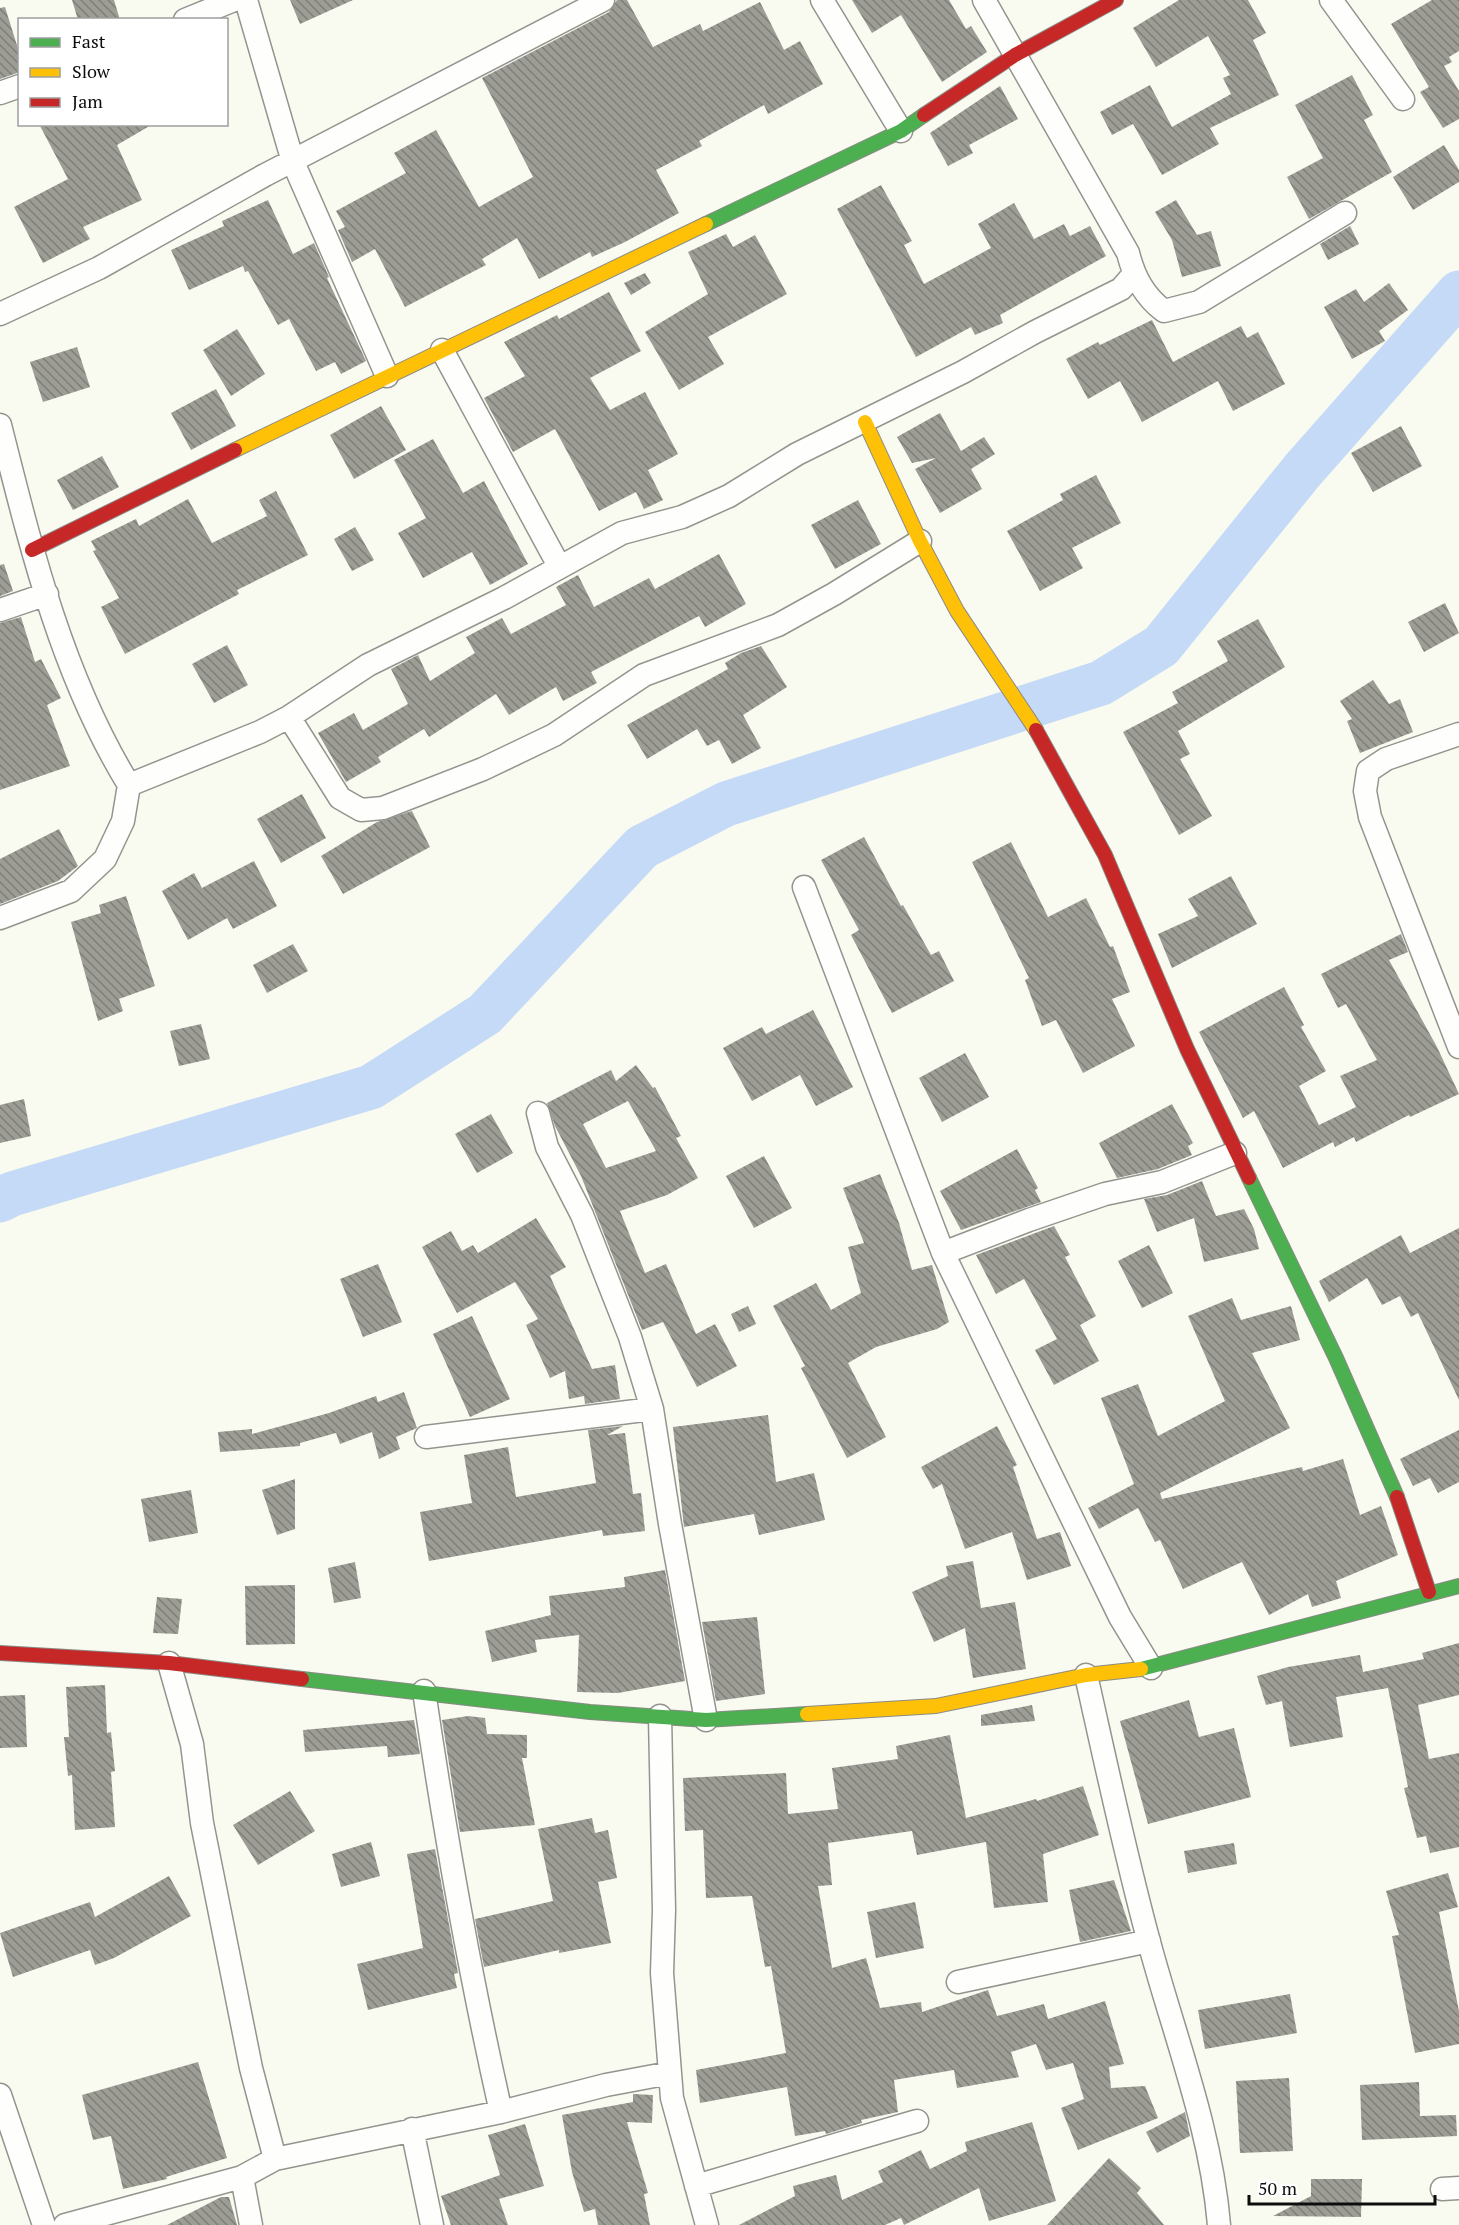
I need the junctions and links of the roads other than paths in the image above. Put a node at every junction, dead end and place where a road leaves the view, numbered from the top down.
1 (234, 0) edge
2 (246, 0) edge
3 (603, 0) edge
4 (822, 0) edge
5 (984, 0) edge
6 (1116, 0) edge
7 (1331, 0) edge
8 (190, 18) edge
9 (1015, 55) junction
10 (18, 87) edge
11 (0, 93) edge
12 (1403, 99) dead end
13 (901, 131) junction
14 (292, 162) junction
15 (1345, 213) dead end
16 (1133, 275) junction
17 (0, 314) edge
18 (442, 350) junction
19 (387, 376) junction
20 (865, 422) junction
21 (0, 425) edge
22 (920, 541) junction
23 (32, 550) junction
24 (559, 567) junction
25 (47, 594) junction
26 (0, 610) edge
27 (289, 717) junction
28 (1459, 734) edge
29 (129, 784) junction
30 (804, 887) dead end
31 (0, 918) edge
32 (1459, 1047) edge
33 (538, 1113) dead end
34 (1235, 1153) junction
35 (943, 1253) junction
36 (652, 1409) junction
37 (426, 1437) dead end
38 (1459, 1586) edge
39 (1429, 1592) junction
40 (0, 1653) edge
41 (169, 1663) junction
42 (1151, 1668) junction
43 (1086, 1675) junction
44 (424, 1691) junction
45 (660, 1716) junction
46 (706, 1720) junction
47 (1149, 1941) junction
48 (958, 1982) dead end
49 (670, 2073) junction
50 (0, 2095) edge
51 (501, 2112) junction
52 (917, 2121) dead end
53 (412, 2129) junction
54 (275, 2159) junction
55 (242, 2177) junction
56 (696, 2186) junction
57 (44, 2225) edge
58 (65, 2225) edge
59 (251, 2225) edge
60 (432, 2225) edge
61 (707, 2225) edge
62 (1219, 2225) edge

1 - 8 street
2 - 14 street
3 - 14 street
4 - 13 street
5 - 9 street
6 - 9 street
7 - 12 street
9 - 13 street
9 - 16 street
10 - 11 street
13 - 18 street
14 - 17 street
14 - 19 street
15 - 16 street
16 - 20 street
18 - 19 street
18 - 24 street
19 - 23 street
20 - 22 street
20 - 24 street
21 - 23 street
22 - 27 street
22 - 34 street
23 - 25 street
24 - 27 street
25 - 26 street
25 - 29 street
27 - 29 street
28 - 32 street
29 - 31 street
30 - 35 street
33 - 36 street
34 - 35 street
34 - 39 street
35 - 42 street
36 - 37 street
36 - 46 street
38 - 39 street
39 - 42 street
40 - 41 street
41 - 44 street
41 - 54 street
42 - 43 street
43 - 46 street
43 - 47 street
44 - 45 street
44 - 51 street
45 - 46 street
45 - 49 street
47 - 48 street
47 - 62 street
49 - 51 street
49 - 56 street
50 - 57 street
51 - 53 street
52 - 56 street
53 - 54 street
53 - 60 street
54 - 55 street
55 - 58 street
55 - 59 street
56 - 61 street

